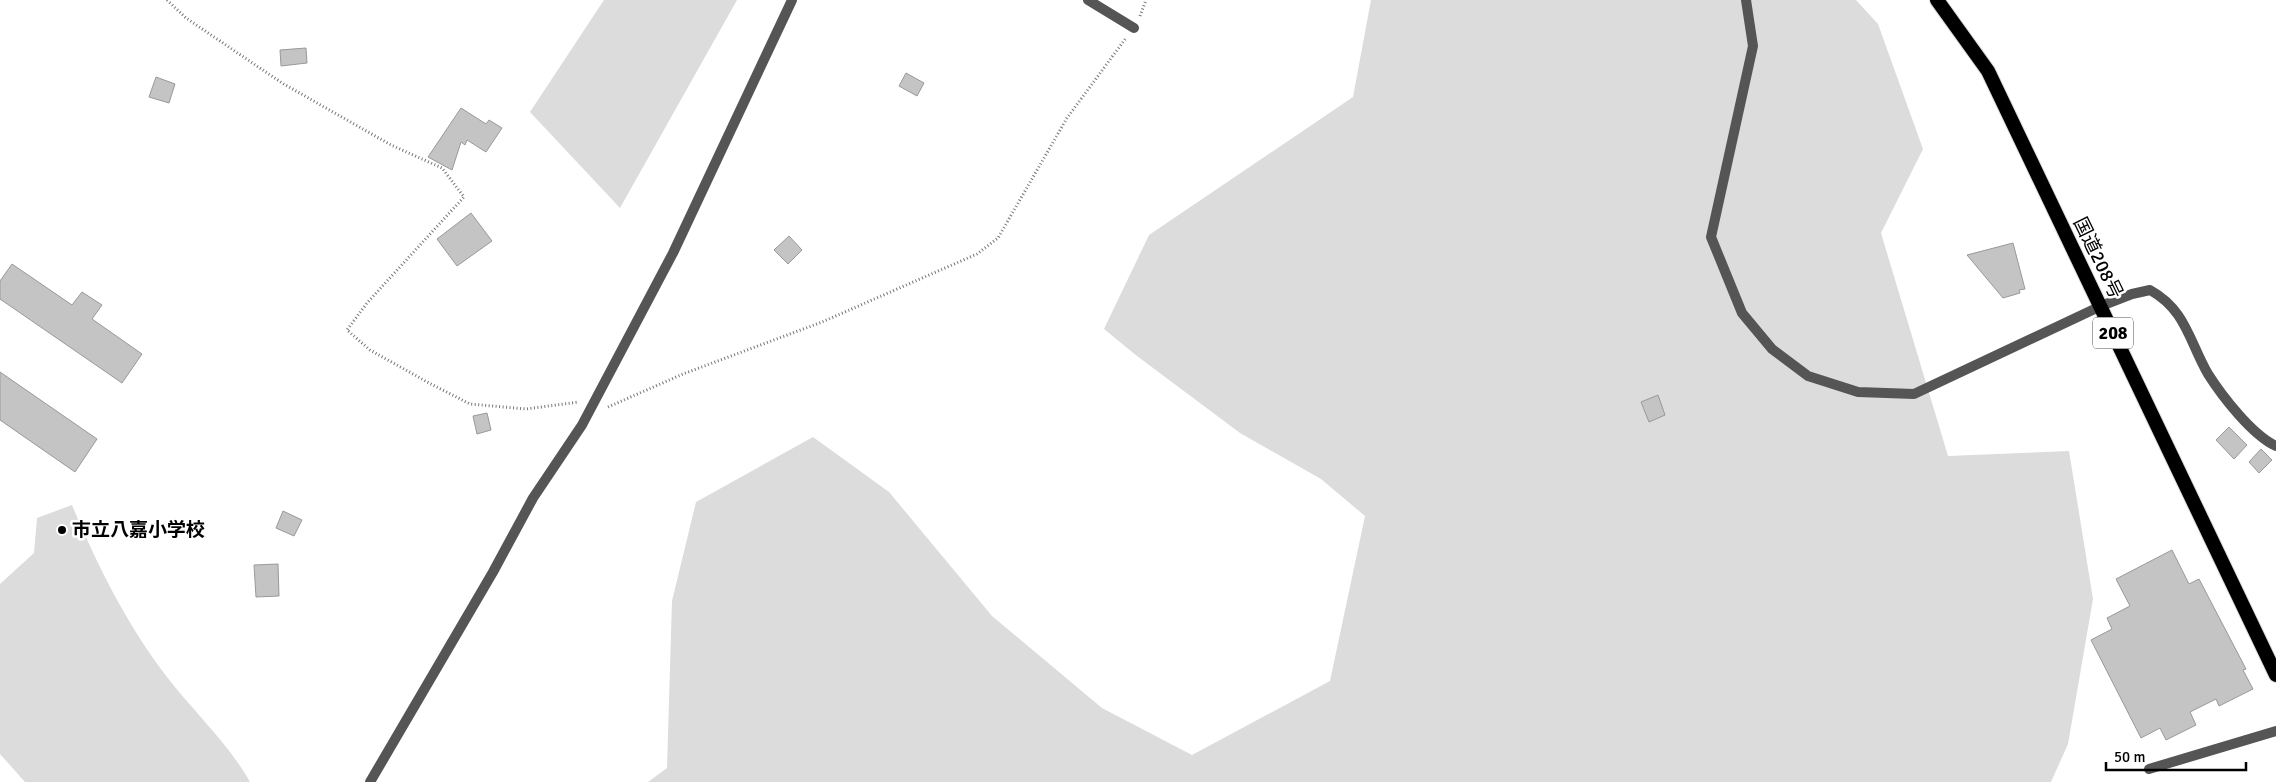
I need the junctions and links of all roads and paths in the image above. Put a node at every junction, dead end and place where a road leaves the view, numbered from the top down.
1 (167, 0) edge
2 (792, 0) edge
3 (1088, 0) edge
4 (1146, 0) edge
5 (1746, 0) edge
6 (1937, 0) edge
7 (1134, 28) junction
8 (2101, 306) junction
9 (594, 400) junction
10 (585, 417) junction
11 (2276, 446) edge
12 (2276, 675) edge
13 (2276, 731) edge
14 (2149, 769) dead end
15 (370, 782) edge

1 - 9 path
2 - 9 street
3 - 7 street
4 - 7 path
5 - 8 street
6 - 8 highway, 国道208号 / 208
7 - 10 path
8 - 11 street
8 - 12 highway, 国道208号 / 208
9 - 10 street
10 - 15 street
13 - 14 street

